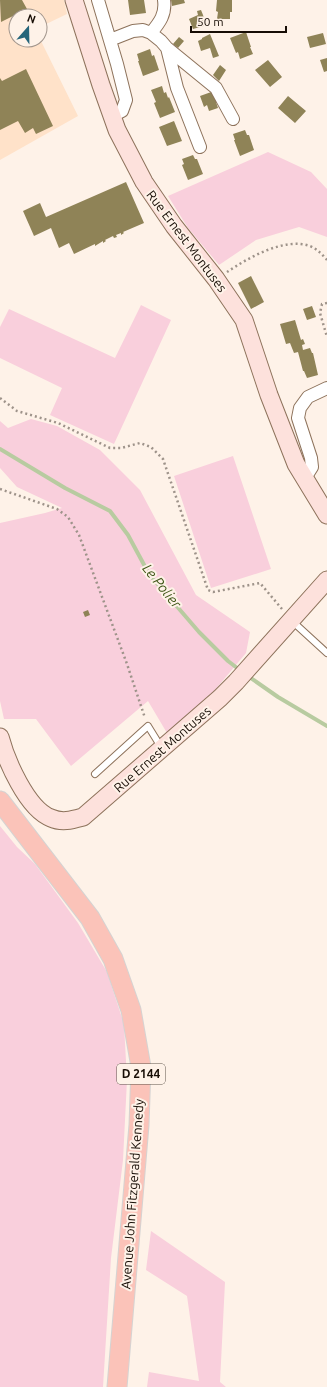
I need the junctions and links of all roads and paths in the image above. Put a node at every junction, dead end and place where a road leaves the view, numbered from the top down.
1 (74, 0) edge
2 (98, 0) edge
3 (164, 0) edge
4 (151, 32) junction
5 (110, 40) junction
6 (167, 48) junction
7 (112, 116) junction
8 (233, 119) dead end
9 (200, 148) dead end
10 (327, 260) edge
11 (216, 279) junction
12 (327, 303) edge
13 (327, 337) edge
14 (327, 388) edge
15 (0, 398) edge
16 (305, 478) junction
17 (0, 489) edge
18 (327, 515) edge
19 (327, 580) edge
20 (291, 620) junction
21 (327, 653) edge
22 (148, 726) junction
23 (0, 737) edge
24 (162, 748) junction
25 (95, 774) dead end
26 (0, 801) edge
27 (117, 1387) edge

1 - 7 street, Rue Ernest Montuses
2 - 5 street
3 - 4 street
4 - 5 street
4 - 6 street
5 - 7 street
6 - 8 street
6 - 9 street
7 - 11 street, Rue Ernest Montuses
10 - 11 path
11 - 16 street, Rue Ernest Montuses
12 - 13 path
14 - 16 street
15 - 20 path
16 - 18 street, Rue Ernest Montuses
17 - 22 path
19 - 20 street, Rue Ernest Montuses
20 - 21 lane
20 - 24 street, Rue Ernest Montuses
22 - 24 lane
22 - 25 lane
23 - 24 street, Rue Ernest Montuses
26 - 27 main road, Avenue John Fitzgerald Kennedy / D 2144

